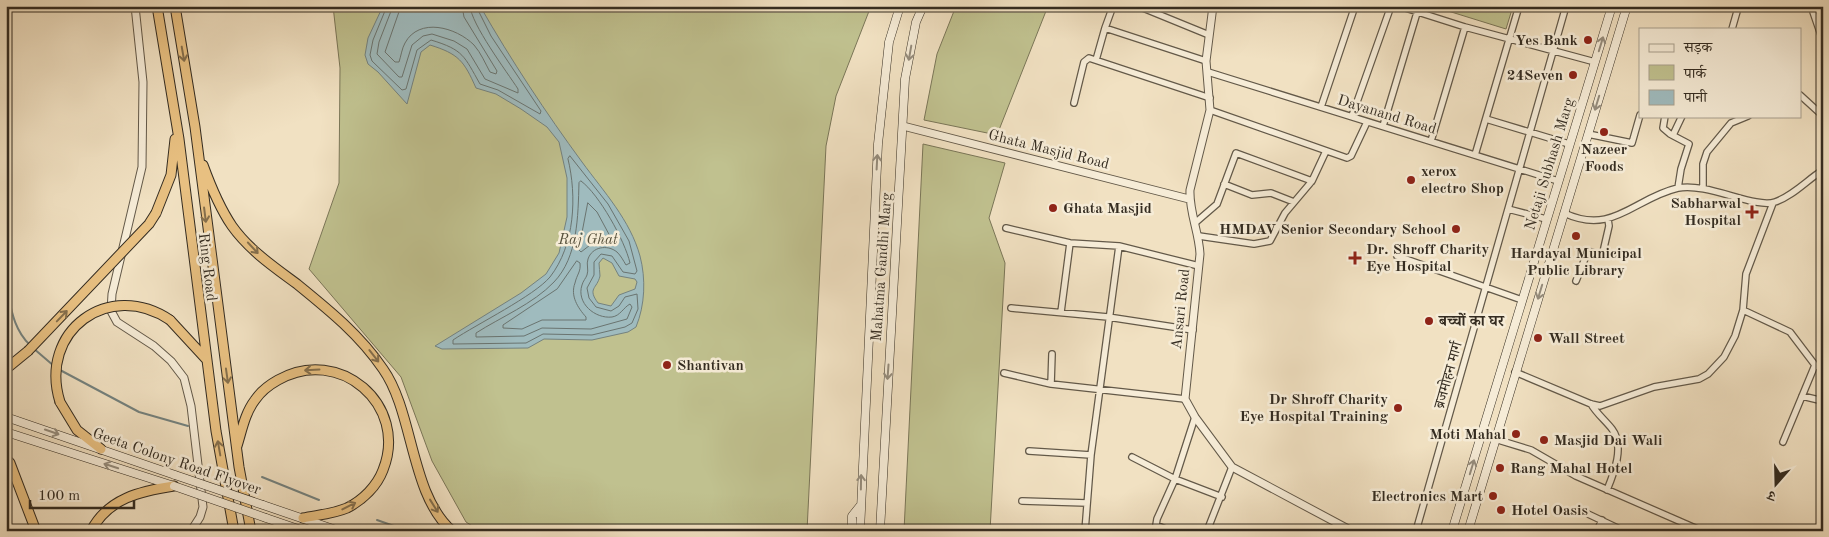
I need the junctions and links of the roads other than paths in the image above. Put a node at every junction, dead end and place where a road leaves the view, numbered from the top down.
1 (135, 6) edge
2 (157, 6) edge
3 (175, 6) edge
4 (900, 6) edge
5 (923, 6) edge
6 (1112, 6) edge
7 (1138, 6) edge
8 (1212, 6) edge
9 (1355, 6) edge
10 (1391, 6) edge
11 (1399, 6) edge
12 (1419, 6) edge
13 (1519, 6) edge
14 (1566, 6) edge
15 (1612, 6) edge
16 (1627, 6) edge
17 (1811, 6) edge
18 (1738, 8) dead end
19 (1417, 13) junction
20 (1464, 27) junction
21 (1105, 28) junction
22 (1732, 28) edge
23 (1209, 35) junction
24 (1509, 39) junction
25 (1823, 41) edge
26 (1553, 51) junction
27 (1096, 60) junction
28 (1206, 61) junction
29 (1595, 62) junction
30 (1208, 72) junction
31 (1210, 98) junction
32 (1802, 98) edge
33 (1074, 103) dead end
34 (1321, 107) junction
35 (1210, 110) junction
36 (1352, 116) junction
37 (1823, 116) edge
38 (1486, 118) junction
39 (1639, 118) edge
40 (1665, 118) edge
41 (1681, 118) edge
42 (1743, 118) edge
43 (1367, 122) junction
44 (176, 126) junction
45 (903, 126) junction
46 (1383, 126) junction
47 (1530, 132) junction
48 (1588, 134) junction
49 (1673, 135) junction
50 (1431, 141) junction
51 (1570, 144) junction
52 (197, 146) junction
53 (1326, 151) junction
54 (1475, 155) junction
55 (1520, 169) junction
56 (1823, 170) edge
57 (1312, 181) junction
58 (1558, 181) junction
59 (1224, 184) junction
60 (1678, 188) junction
61 (1703, 188) junction
62 (1189, 199) junction
63 (1294, 202) junction
64 (1773, 203) junction
65 (1508, 209) junction
66 (1564, 213) junction
67 (1608, 219) junction
68 (1546, 220) junction
69 (1195, 222) junction
70 (1006, 228) dead end
71 (1199, 236) junction
72 (1070, 243) junction
73 (1118, 246) junction
74 (1397, 256) dead end
75 (1199, 266) junction
76 (1576, 281) dead end
77 (1487, 286) junction
78 (1522, 300) junction
79 (1011, 308) dead end
80 (1743, 310) junction
81 (1061, 312) junction
82 (1108, 317) junction
83 (1193, 330) junction
84 (1052, 354) dead end
85 (206, 359) junction
86 (1815, 365) junction
87 (6, 368) edge
88 (1823, 369) edge
89 (1515, 372) junction
90 (1004, 373) dead end
91 (1051, 384) junction
92 (1100, 388) junction
93 (1802, 396) junction
94 (1185, 399) junction
95 (1823, 401) edge
96 (1591, 404) junction
97 (6, 416) edge
98 (1195, 417) junction
99 (6, 432) edge
100 (1495, 439) junction
101 (1783, 442) dead end
102 (101, 449) junction
103 (236, 450) junction
104 (1029, 451) dead end
105 (1091, 455) junction
106 (1132, 457) dead end
107 (6, 459) edge
108 (1232, 467) junction
109 (1175, 479) junction
110 (174, 486) junction
111 (1607, 490) junction
112 (1222, 497) junction
113 (1022, 501) dead end
114 (1087, 503) junction
115 (860, 506) junction
116 (1588, 514) dead end
117 (303, 518) junction
118 (1602, 520) junction
119 (1694, 529) edge
120 (1622, 530) edge
121 (36, 531) edge
122 (91, 531) edge
123 (191, 531) edge
124 (234, 531) edge
125 (251, 531) edge
126 (304, 531) edge
127 (339, 531) edge
128 (452, 531) edge
129 (852, 531) edge
130 (860, 531) edge
131 (880, 531) edge
132 (1085, 531) edge
133 (1170, 531) edge
134 (1207, 531) edge
135 (1352, 531) edge
136 (1416, 531) edge
137 (1452, 531) edge
138 (1468, 531) edge
139 (1597, 531) edge
140 (1702, 531) edge

1 - 123 street
2 - 44 highway, Ring Road
3 -> 52 highway, Ring Road
115 -> 4 main road, Mahatma Gandhi Marg
5 -> 45 main road, Mahatma Gandhi Marg
6 - 21 street
7 - 23 street
8 - 23 street, Ansari Road
9 - 34 street
10 - 36 street
11 - 19 street
12 - 19 street
13 - 24 street
14 - 26 street, ब्रजमोहन मार्ग
29 -> 15 main road, Netaji Subhash Marg
16 -> 48 main road, Netaji Subhash Marg
17 - 25 street
18 - 22 street
19 - 20 street
19 - 46 street
20 - 24 street
20 - 50 street
21 - 27 street
21 - 28 street
23 - 28 street, Ansari Road
24 - 26 street
24 - 38 street
26 - 29 street
26 - 47 street, ब्रजमोहन मार्ग
27 - 31 street
27 - 33 street
28 - 30 street, Ansari Road
29 - 51 main road, Netaji Subhash Marg
30 - 31 street, Ansari Road
30 - 34 street, Dayanand Road
31 - 35 street, Ansari Road
32 - 37 street
34 - 36 street, Dayanand Road
35 - 53 street
35 - 62 street, Ansari Road
36 - 43 street, Dayanand Road
38 - 47 street
38 - 54 street
39 - 48 street
40 - 49 street
41 - 49 street
42 - 61 street
43 - 46 street, Dayanand Road
43 - 53 street
44 - 85 highway, Ring Road
87 -> 44 highway, bridge
45 - 62 street, Ghata Masjid Road
45 -> 131 main road, Mahatma Gandhi Marg
46 - 50 street, Dayanand Road
47 - 51 street
47 - 55 street, ब्रजमोहन मार्ग
48 - 66 main road, Netaji Subhash Marg
49 - 60 street
50 - 54 street, Dayanand Road
51 - 58 main road, Netaji Subhash Marg
52 -> 103 highway, Ring Road
52 -> 128 highway
53 - 57 street
54 - 55 street, Dayanand Road
55 - 58 street, Dayanand Road
55 - 65 street, ब्रजमोहन मार्ग
56 - 64 street
57 - 59 street
57 - 63 street
58 - 68 main road, Netaji Subhash Marg
59 - 63 street
59 - 69 street
60 - 61 street
60 - 67 street
61 - 64 street
62 - 69 street, Ansari Road
63 - 71 street
64 - 80 street
65 - 68 street
65 - 77 street, ब्रजमोहन मार्ग
66 - 67 street
66 -> 89 main road, Netaji Subhash Marg
67 - 76 street
68 - 78 main road, Netaji Subhash Marg
69 - 71 street, Ansari Road
70 - 72 street
71 - 75 street, Ansari Road
72 - 73 street
72 - 81 street
73 - 75 street
73 - 82 street
74 - 77 street
75 - 83 street, Ansari Road
77 - 78 street
77 - 136 street, ब्रजमोहन मार्ग
137 -> 78 main road, Netaji Subhash Marg
79 - 81 street
80 - 86 street
80 - 96 street
81 - 82 street
82 - 83 street
82 - 92 street
83 - 94 street, Ansari Road
84 - 91 street
85 - 102 highway, bridge
124 -> 85 highway, Ring Road
86 - 88 street
86 - 93 street
89 - 96 street
89 - 100 main road, Netaji Subhash Marg
90 - 91 street
91 - 92 street
92 - 94 street
92 - 105 street
93 - 95 street
93 - 101 street
94 - 98 street
96 - 111 street
97 -> 102 main road, Geeta Colony Road Flyover
98 - 108 street
98 - 109 street
110 -> 99 main road, Geeta Colony Road Flyover
100 - 111 street
100 - 138 main road, Netaji Subhash Marg
102 - 117 main road, Geeta Colony Road Flyover, bridge
117 -> 103 highway
103 - 125 highway, Ring Road
104 - 105 street
105 - 114 street
106 - 109 street
107 - 121 highway
108 - 112 street
108 - 135 street
109 - 112 street
109 - 133 street
110 - 122 highway
110 - 126 main road, Geeta Colony Road Flyover, bridge
111 - 119 street
112 - 134 street
113 - 114 street
114 - 132 street
115 - 129 main road
115 - 130 main road, Mahatma Gandhi Marg
116 - 118 street
117 - 127 main road, Geeta Colony Road Flyover
118 - 120 street
118 - 139 street
119 - 140 street

